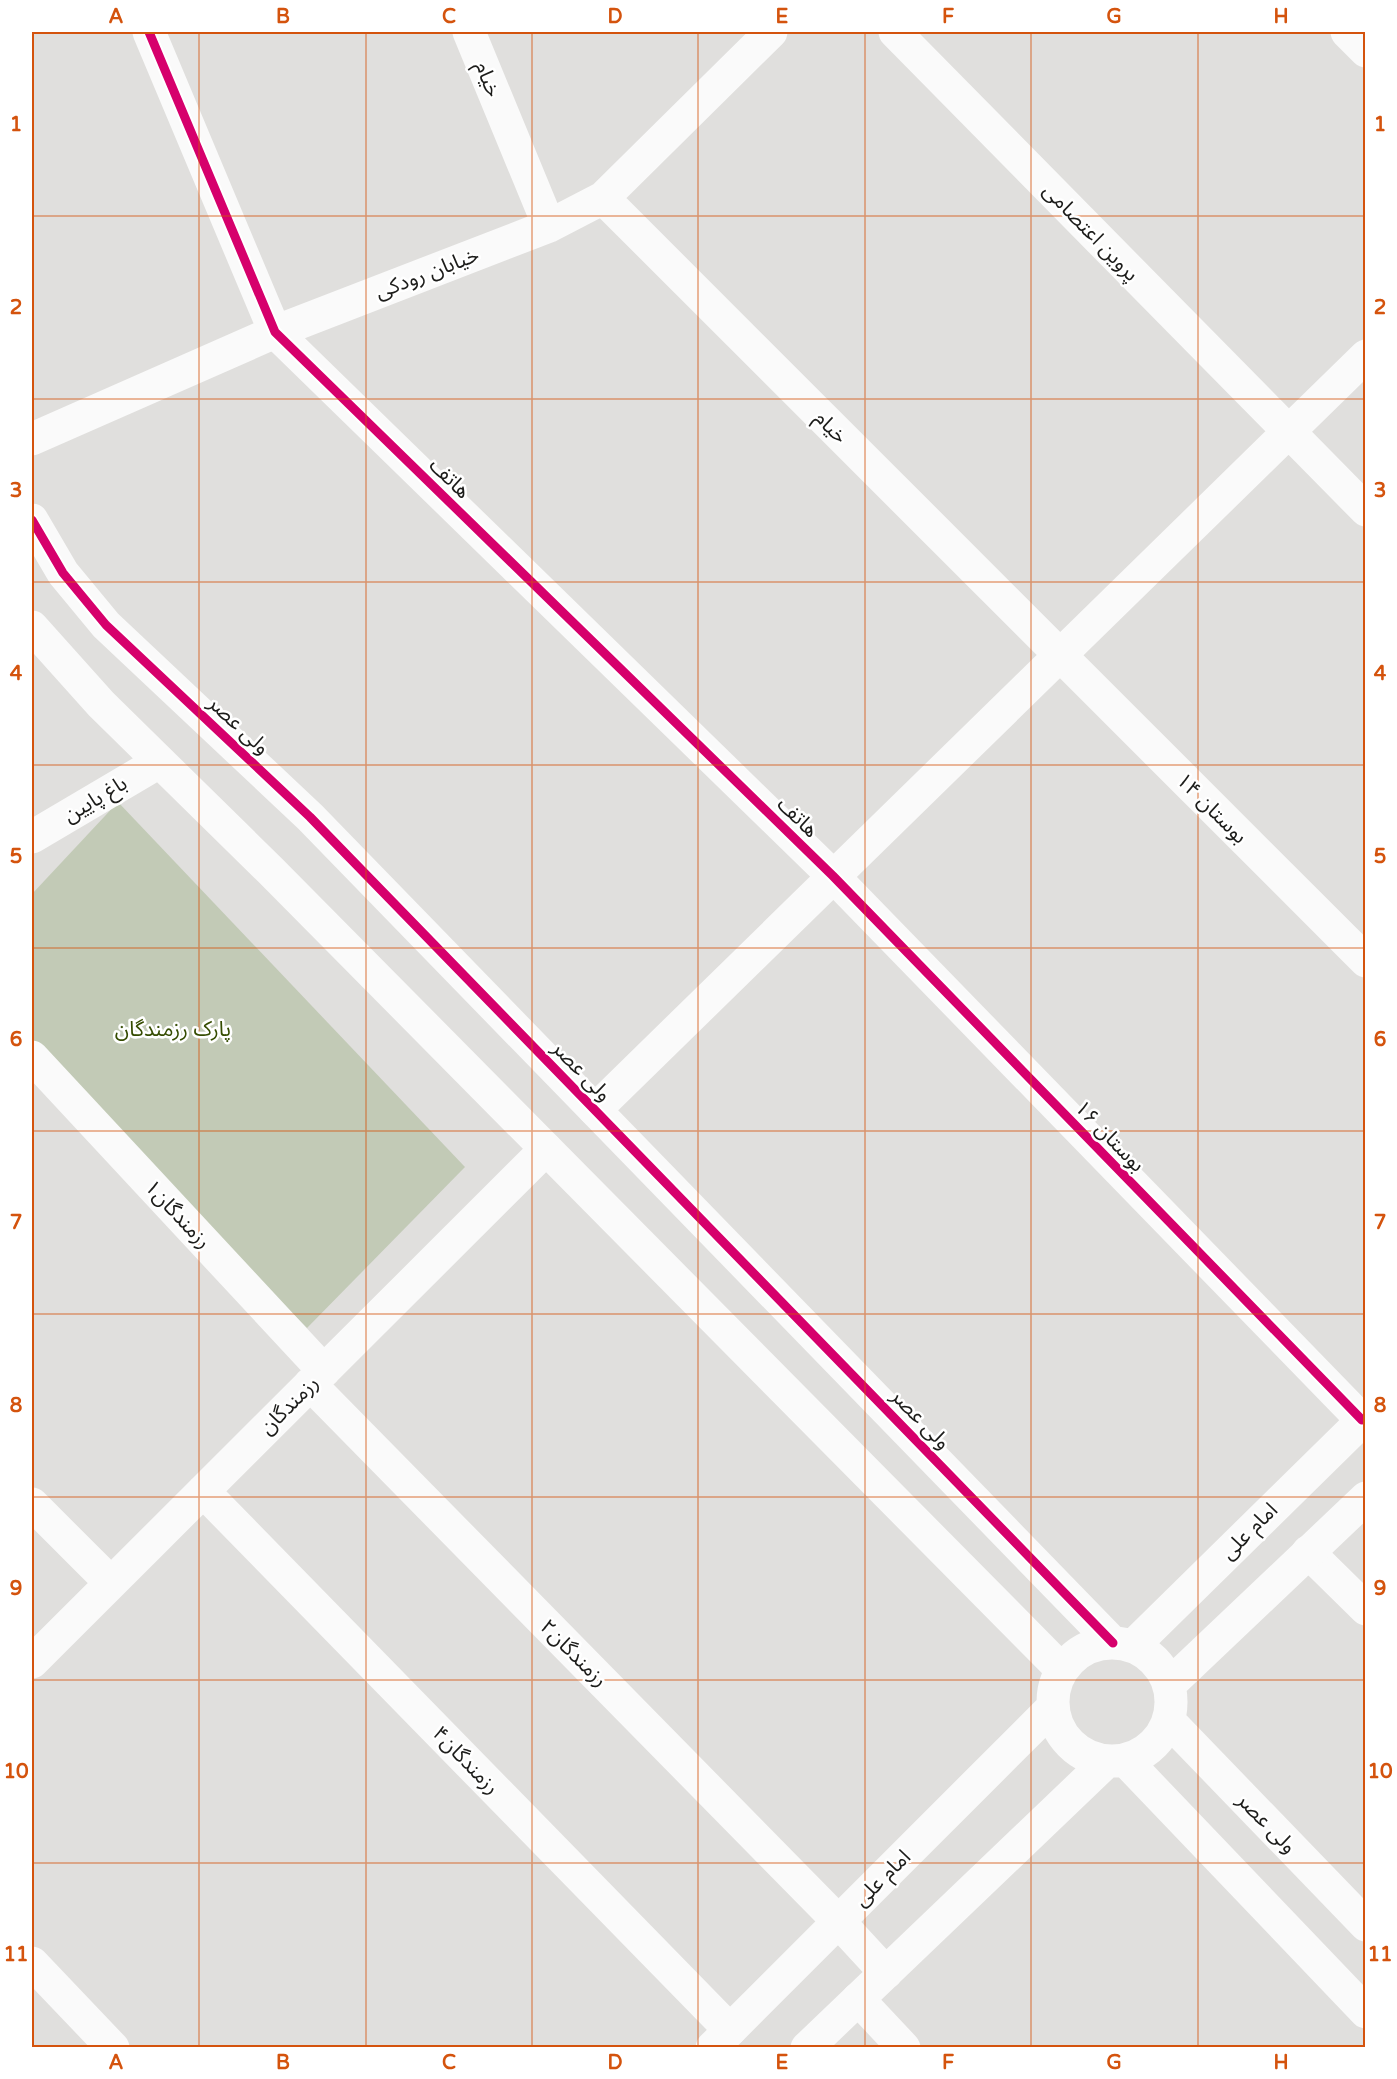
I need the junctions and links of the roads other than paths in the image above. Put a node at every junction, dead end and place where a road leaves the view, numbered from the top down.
1 (149, 32) edge
2 (469, 32) edge
3 (771, 32) edge
4 (895, 32) edge
5 (1347, 32) edge
6 (1365, 51) edge
7 (603, 198) junction
8 (549, 226) junction
9 (275, 332) junction
10 (1365, 356) edge
11 (1288, 432) junction
12 (32, 439) edge
13 (1365, 510) edge
14 (32, 520) edge
15 (32, 627) edge
16 (1059, 655) junction
17 (159, 762) junction
18 (32, 837) edge
19 (833, 876) junction
20 (1365, 962) edge
21 (32, 1057) edge
22 (595, 1110) junction
23 (546, 1149) junction
24 (317, 1377) junction
25 (1364, 1419) edge
26 (203, 1491) junction
27 (1365, 1498) edge
28 (32, 1504) edge
29 (1308, 1552) junction
30 (111, 1583) junction
31 (1365, 1609) edge
32 (1123, 1644) junction
33 (32, 1662) edge
34 (1062, 1670) junction
35 (1170, 1685) junction
36 (1052, 1708) junction
37 (1169, 1721) junction
38 (1116, 1761) junction
39 (838, 1921) junction
40 (1365, 1925) edge
41 (32, 1963) edge
42 (886, 1973) junction
43 (858, 1999) junction
44 (1365, 2012) edge
45 (721, 2039) edge
46 (113, 2048) edge
47 (807, 2048) edge
48 (904, 2048) edge

1 - 9 street, هاتف
2 - 8 street, خیام
3 - 7 street, خیابان رودکی
4 - 11 street, پروین اعتصامی
5 - 6 street
7 - 8 street, خیابان رودکی
7 - 16 street, خیام
8 - 9 street, خیابان رودکی
9 - 12 street, خیابان رودکی
9 - 19 street, هاتف
10 - 11 street
11 - 13 street, پروین اعتصامی
11 - 16 street
14 - 22 street, ولی عصر
15 - 17 street
16 - 19 street
16 - 20 street, بوستان ۱۴
17 - 18 street, باغ پایین
17 - 23 street
19 - 22 street
19 - 25 street, بوستان ۱۶
21 - 24 street, رزمندگان۱
22 - 32 street, ولی عصر
23 - 24 street, رزمندگان
23 - 34 street
24 - 26 street, رزمندگان
24 - 39 street, رزمندگان۲
25 - 32 street, امام علی
26 - 30 street, رزمندگان
26 - 45 street, رزمندگان۴
27 - 29 street
28 - 30 street
29 - 31 street
29 - 35 street
30 - 33 street, رزمندگان
32 - 34 street
32 - 35 street
34 - 36 street
35 - 37 street
36 - 38 street
36 - 39 street, امام علی
37 - 38 street
37 - 40 street, ولی عصر
38 - 42 street
38 - 44 street
39 - 42 street, رزمندگان۲
39 - 45 street, امام علی
41 - 46 street
42 - 43 street
43 - 47 street
43 - 48 street

